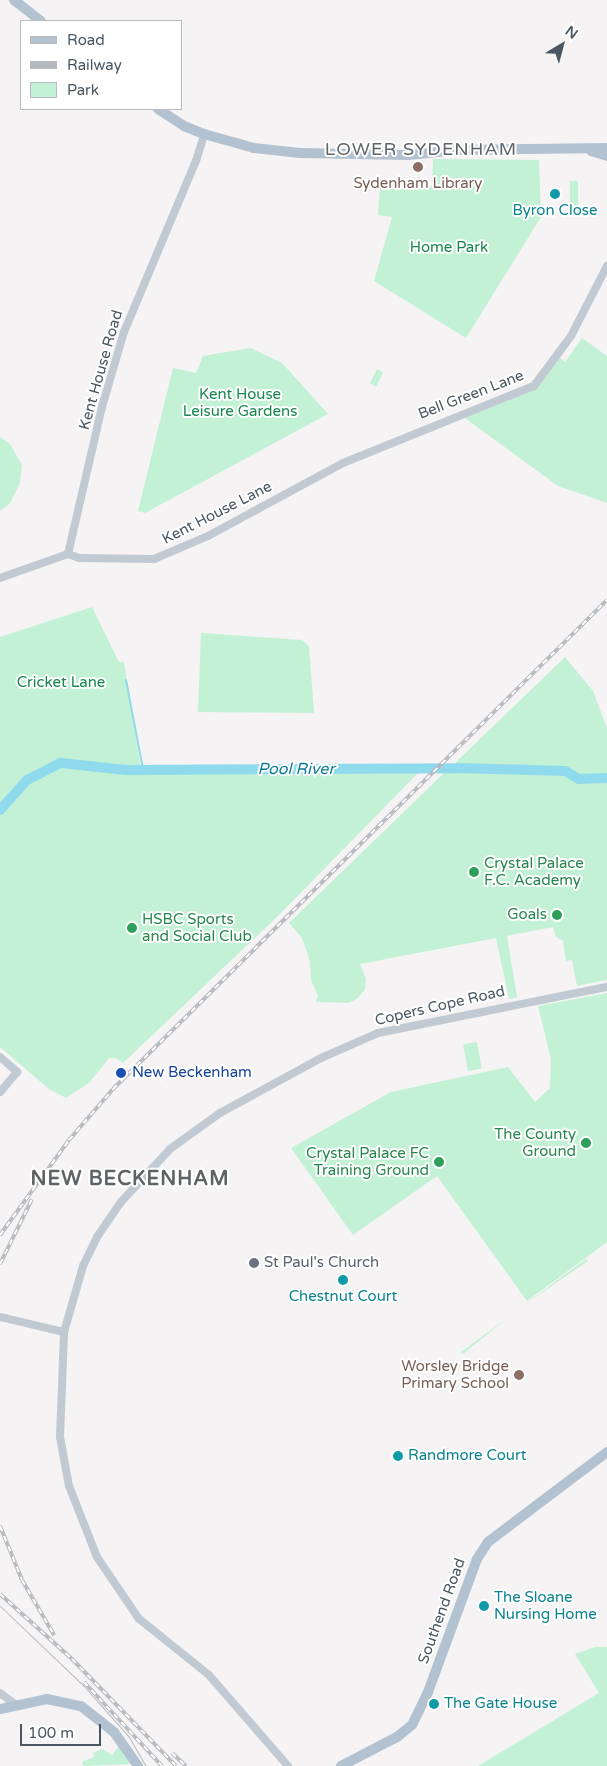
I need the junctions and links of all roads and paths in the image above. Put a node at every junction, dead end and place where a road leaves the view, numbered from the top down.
1 (14, 0) edge
2 (41, 20) edge
3 (160, 110) edge
4 (204, 134) junction
5 (607, 148) edge
6 (587, 150) junction
7 (607, 156) edge
8 (607, 266) edge
9 (371, 451) joint
10 (68, 554) junction
11 (0, 578) edge
12 (607, 987) edge
13 (0, 1057) edge
14 (0, 1092) edge
15 (0, 1317) edge
16 (64, 1332) junction
17 (607, 1452) edge
18 (0, 1693) edge
19 (14, 1704) junction
20 (0, 1709) edge
21 (138, 1766) edge
22 (288, 1766) edge
23 (340, 1766) edge

1 - 2 main road
3 - 4 main road
4 - 6 main road
4 - 10 street, Kent House Road
5 - 6 main road
6 - 7 main road
8 - 9 street, Bell Green Lane
9 - 10 street, Kent House Lane
10 - 11 street
12 - 16 street, Copers Cope Road
13 - 14 street
15 - 16 street
16 - 22 street, Copers Cope Road
17 - 23 main road, Southend Road
18 - 19 street
19 - 20 main road
19 - 21 main road

